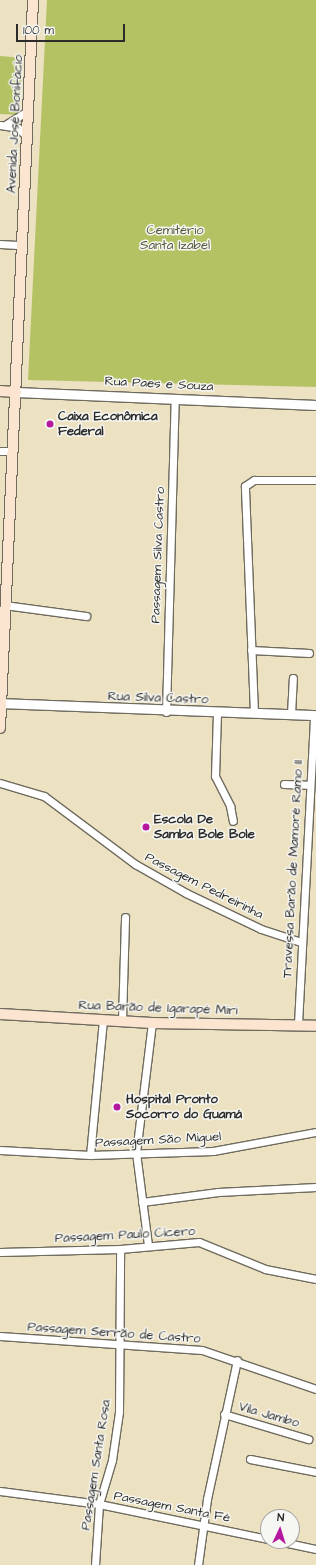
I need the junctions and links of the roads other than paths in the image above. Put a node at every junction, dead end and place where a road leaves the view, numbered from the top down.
1 (34, 0) edge
2 (29, 110) junction
3 (2, 125) edge
4 (28, 138) junction
5 (0, 244) edge
6 (22, 245) junction
7 (0, 391) edge
8 (16, 392) junction
9 (175, 398) junction
10 (316, 405) edge
11 (0, 451) edge
12 (13, 451) junction
13 (316, 480) edge
14 (3, 576) edge
15 (4, 606) junction
16 (86, 616) dead end
17 (251, 650) junction
18 (309, 653) dead end
19 (294, 678) dead end
20 (1, 703) edge
21 (166, 712) junction
22 (217, 713) junction
23 (254, 713) junction
24 (291, 714) junction
25 (315, 715) edge
26 (0, 728) edge
27 (0, 783) edge
28 (284, 784) dead end
29 (308, 785) junction
30 (233, 822) dead end
31 (125, 917) dead end
32 (299, 941) junction
33 (0, 1014) edge
34 (103, 1020) junction
35 (122, 1020) junction
36 (152, 1023) junction
37 (298, 1024) junction
38 (316, 1026) edge
39 (316, 1132) edge
40 (0, 1150) edge
41 (136, 1153) junction
42 (90, 1155) junction
43 (316, 1187) edge
44 (142, 1202) junction
45 (148, 1245) junction
46 (120, 1249) junction
47 (0, 1252) edge
48 (316, 1279) edge
49 (0, 1336) edge
50 (122, 1345) junction
51 (237, 1360) junction
52 (316, 1389) edge
53 (224, 1414) junction
54 (308, 1439) dead end
55 (250, 1459) dead end
56 (316, 1472) edge
57 (0, 1491) edge
58 (99, 1504) junction
59 (204, 1525) junction
60 (260, 1537) edge
61 (300, 1546) edge
62 (316, 1549) edge
63 (95, 1565) edge
64 (198, 1565) edge

1 - 2 main road, Avenida José Bonifácio
2 - 3 street
2 - 4 main road, Avenida José Bonifácio
3 - 4 street
4 - 6 main road, Avenida José Bonifácio
5 - 6 street
6 - 8 main road, Avenida José Bonifácio
7 - 8 main road, Rua Paes e Souza
8 - 9 street, Rua Paes e Souza
8 - 12 main road, Avenida José Bonifácio
9 - 10 street, Rua Paes e Souza
9 - 21 street, Passagem Silva Castro
11 - 12 street
12 - 14 main road, Avenida José Bonifácio
13 - 17 street
14 - 15 main road, Avenida José Bonifácio
15 - 16 street
15 - 20 main road, Avenida José Bonifácio
17 - 18 street
17 - 23 street
19 - 24 street
20 - 21 street, Rua Silva Castro
20 - 26 main road, Avenida José Bonifácio
21 - 22 street, Rua Silva Castro
22 - 23 street, Rua Silva Castro
22 - 30 street
23 - 24 street, Rua Silva Castro
24 - 25 street, Rua Silva Castro
25 - 29 street, Travessa Barão de Mamoré Ramo II
27 - 32 street, Passagem Pedreirinha
28 - 29 street
29 - 32 street, Travessa Barão de Mamoré Ramo II
31 - 35 street
32 - 37 street, Travessa Barão de Mamoré Ramo II
33 - 34 main road, Rua Barão de Igarapé Miri
34 - 35 main road, Rua Barão de Igarapé Miri
34 - 42 street
35 - 36 main road, Rua Barão de Igarapé Miri
36 - 37 main road, Rua Barão de Igarapé Miri
36 - 41 street
37 - 38 main road, Rua Barão de Igarapé Miri
39 - 41 street, Passagem São Miguel
40 - 42 street, Passagem São Miguel
41 - 42 street, Passagem São Miguel
41 - 44 street
43 - 44 street
44 - 45 street
45 - 46 street, Passagem Paulo Cícero
45 - 48 street, Passagem Paulo Cícero
46 - 47 street, Passagem Paulo Cícero
46 - 50 street, Passagem Santa Rosa
49 - 50 street, Passagem Serrão de Castro
50 - 51 street, Passagem Serrão de Castro
50 - 58 street, Passagem Santa Rosa
51 - 52 street, Passagem Serrão de Castro
51 - 53 street
53 - 54 street, Vila Jambo
53 - 59 street
55 - 56 street
57 - 58 street, Passagem Santa Fé
58 - 59 street, Passagem Santa Fé
58 - 63 street, Passagem Santa Rosa
59 - 60 street, Passagem Santa Fé
59 - 64 street
61 - 62 street

